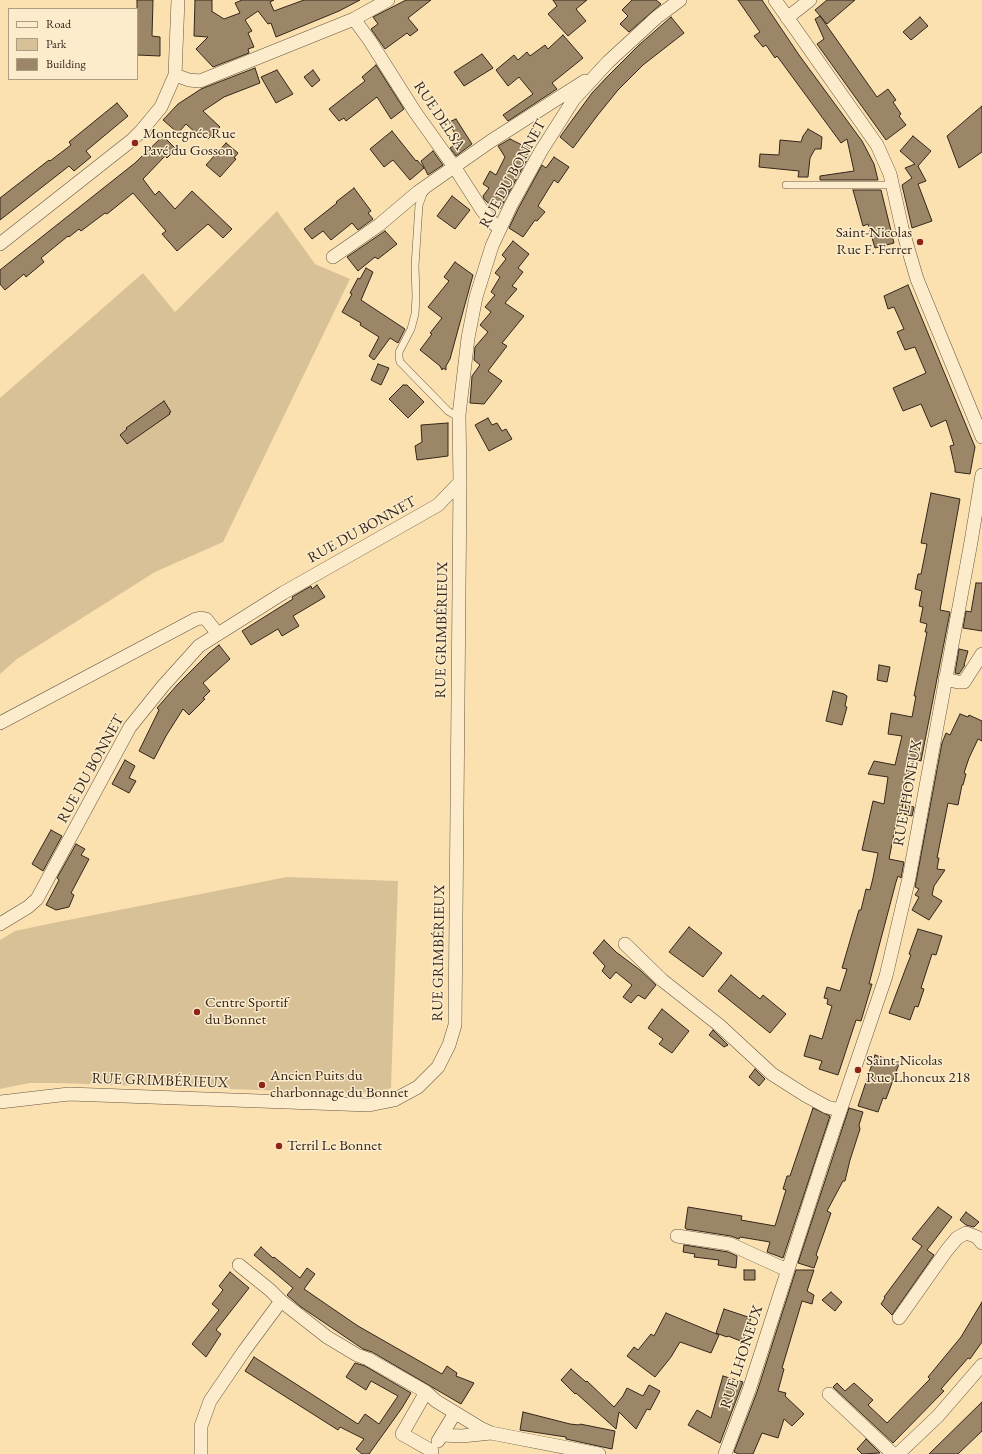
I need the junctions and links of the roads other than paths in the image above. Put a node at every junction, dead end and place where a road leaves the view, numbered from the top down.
1 (178, 0) edge
2 (388, 0) edge
3 (680, 0) edge
4 (775, 0) edge
5 (810, 0) edge
6 (787, 18) junction
7 (354, 19) junction
8 (175, 75) junction
9 (594, 77) junction
10 (455, 168) junction
11 (892, 184) junction
12 (430, 185) junction
13 (786, 185) dead end
14 (500, 228) junction
15 (0, 244) edge
16 (333, 258) dead end
17 (459, 415) junction
18 (982, 437) edge
19 (982, 475) edge
20 (460, 482) junction
21 (218, 634) junction
22 (982, 654) edge
23 (945, 679) junction
24 (0, 723) edge
25 (0, 924) edge
26 (625, 944) dead end
27 (0, 1102) edge
28 (840, 1110) junction
29 (677, 1236) dead end
30 (982, 1243) edge
31 (239, 1265) dead end
32 (787, 1270) junction
33 (281, 1301) junction
34 (899, 1318) dead end
35 (982, 1365) edge
36 (426, 1392) junction
37 (829, 1394) dead end
38 (455, 1413) junction
39 (492, 1433) junction
40 (442, 1435) junction
41 (431, 1452) edge
42 (201, 1454) edge
43 (599, 1454) edge
44 (725, 1454) edge
45 (892, 1454) edge
46 (898, 1454) edge

1 - 8 street
2 - 7 street
3 - 9 street, RUE DU BONNET
4 - 6 street
5 - 6 street
6 - 11 street
7 - 8 street
7 - 10 street, RUE DELSA
8 - 15 street
9 - 10 street, RUE DU BONNET
9 - 14 street, RUE DU BONNET
10 - 12 street, RUE DU BONNET
10 - 14 street, RUE DELSA
11 - 13 lane
11 - 18 street
12 - 16 street, RUE DU BONNET
12 - 17 lane, RUE DU BONNET
14 - 17 street, RUE DU BONNET
17 - 20 street, RUE DU BONNET
19 - 23 street, RUE LHONEUX
20 - 21 street, RUE DU BONNET
20 - 27 street, RUE GRIMBÉRIEUX
21 - 24 street
21 - 25 street, RUE DU BONNET
22 - 23 street
23 - 28 street, RUE LHONEUX
26 - 28 street
28 - 32 street, RUE LHONEUX
29 - 32 street
30 - 34 street
31 - 33 street
32 - 44 street, RUE LHONEUX
33 - 36 street
33 - 42 street
35 - 46 street
36 - 38 street
36 - 41 street
37 - 45 street
38 - 39 street
38 - 40 street
39 - 40 street
39 - 43 street
40 - 41 street

